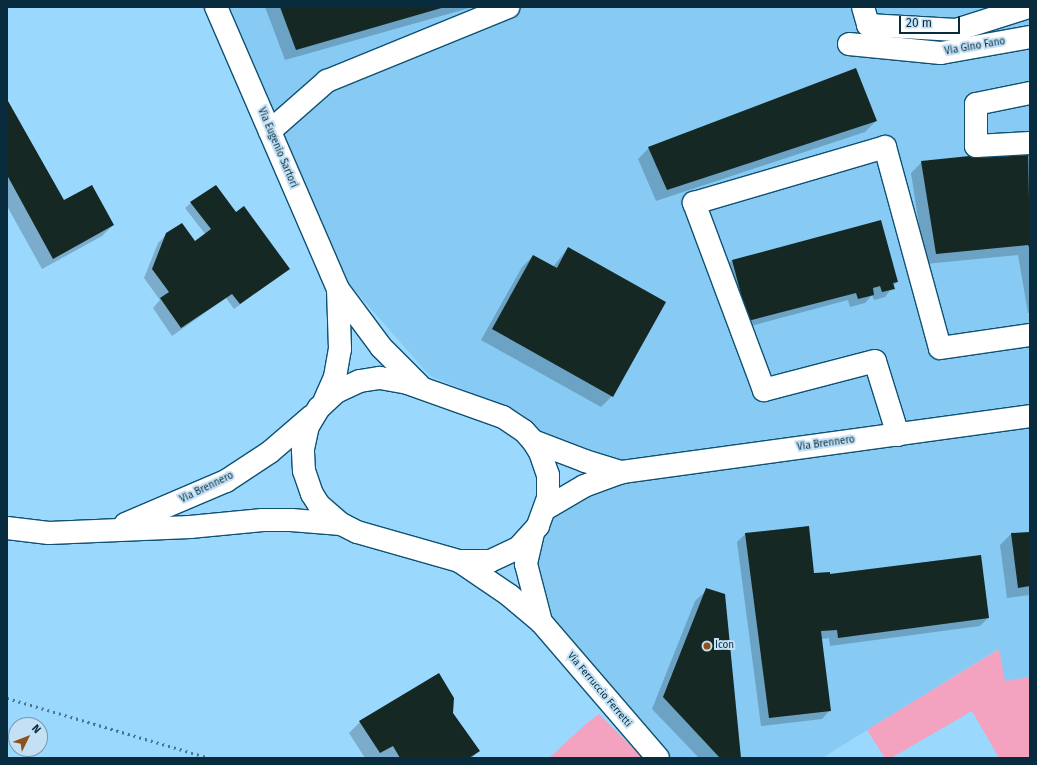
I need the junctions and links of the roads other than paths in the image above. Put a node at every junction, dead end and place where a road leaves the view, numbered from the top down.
1 (216, 7) edge
2 (508, 7) edge
3 (862, 7) edge
4 (1029, 7) edge
5 (1030, 37) edge
6 (849, 44) dead end
7 (1030, 93) edge
8 (270, 131) junction
9 (1030, 142) edge
10 (338, 289) junction
11 (1030, 335) edge
12 (423, 388) junction
13 (320, 408) junction
14 (1030, 416) edge
15 (898, 435) junction
16 (533, 442) junction
17 (622, 472) junction
18 (545, 509) junction
19 (341, 524) junction
20 (7, 528) edge
21 (109, 530) junction
22 (533, 533) junction
23 (459, 561) junction
24 (541, 622) junction
25 (658, 758) edge

1 - 8 main road, Via Eugenio Sartori
2 - 8 main road
3 - 4 main road
5 - 6 main road, Via Gino Fano
7 - 9 main road
8 - 10 main road, Via Eugenio Sartori
10 - 12 main road, Via Eugenio Sartori
10 - 13 main road, Via Eugenio Sartori
11 - 15 main road
12 - 13 main road, Via Brennero
12 - 16 main road, Via Brennero
13 - 19 main road, Via Eugenio Sartori
13 - 21 main road, Via Brennero
14 - 15 main road, Via Brennero
15 - 17 main road, Via Brennero
16 - 17 main road, Via Brennero
16 - 18 main road
17 - 18 main road, Via Brennero
18 - 22 main road
19 - 21 main road, Via Brennero
19 - 23 main road
20 - 21 main road, Via Brennero
22 - 23 main road
22 - 24 main road, Via Ferruccio Ferretti
23 - 24 main road, Via Ferruccio Ferretti
24 - 25 main road, Via Ferruccio Ferretti

